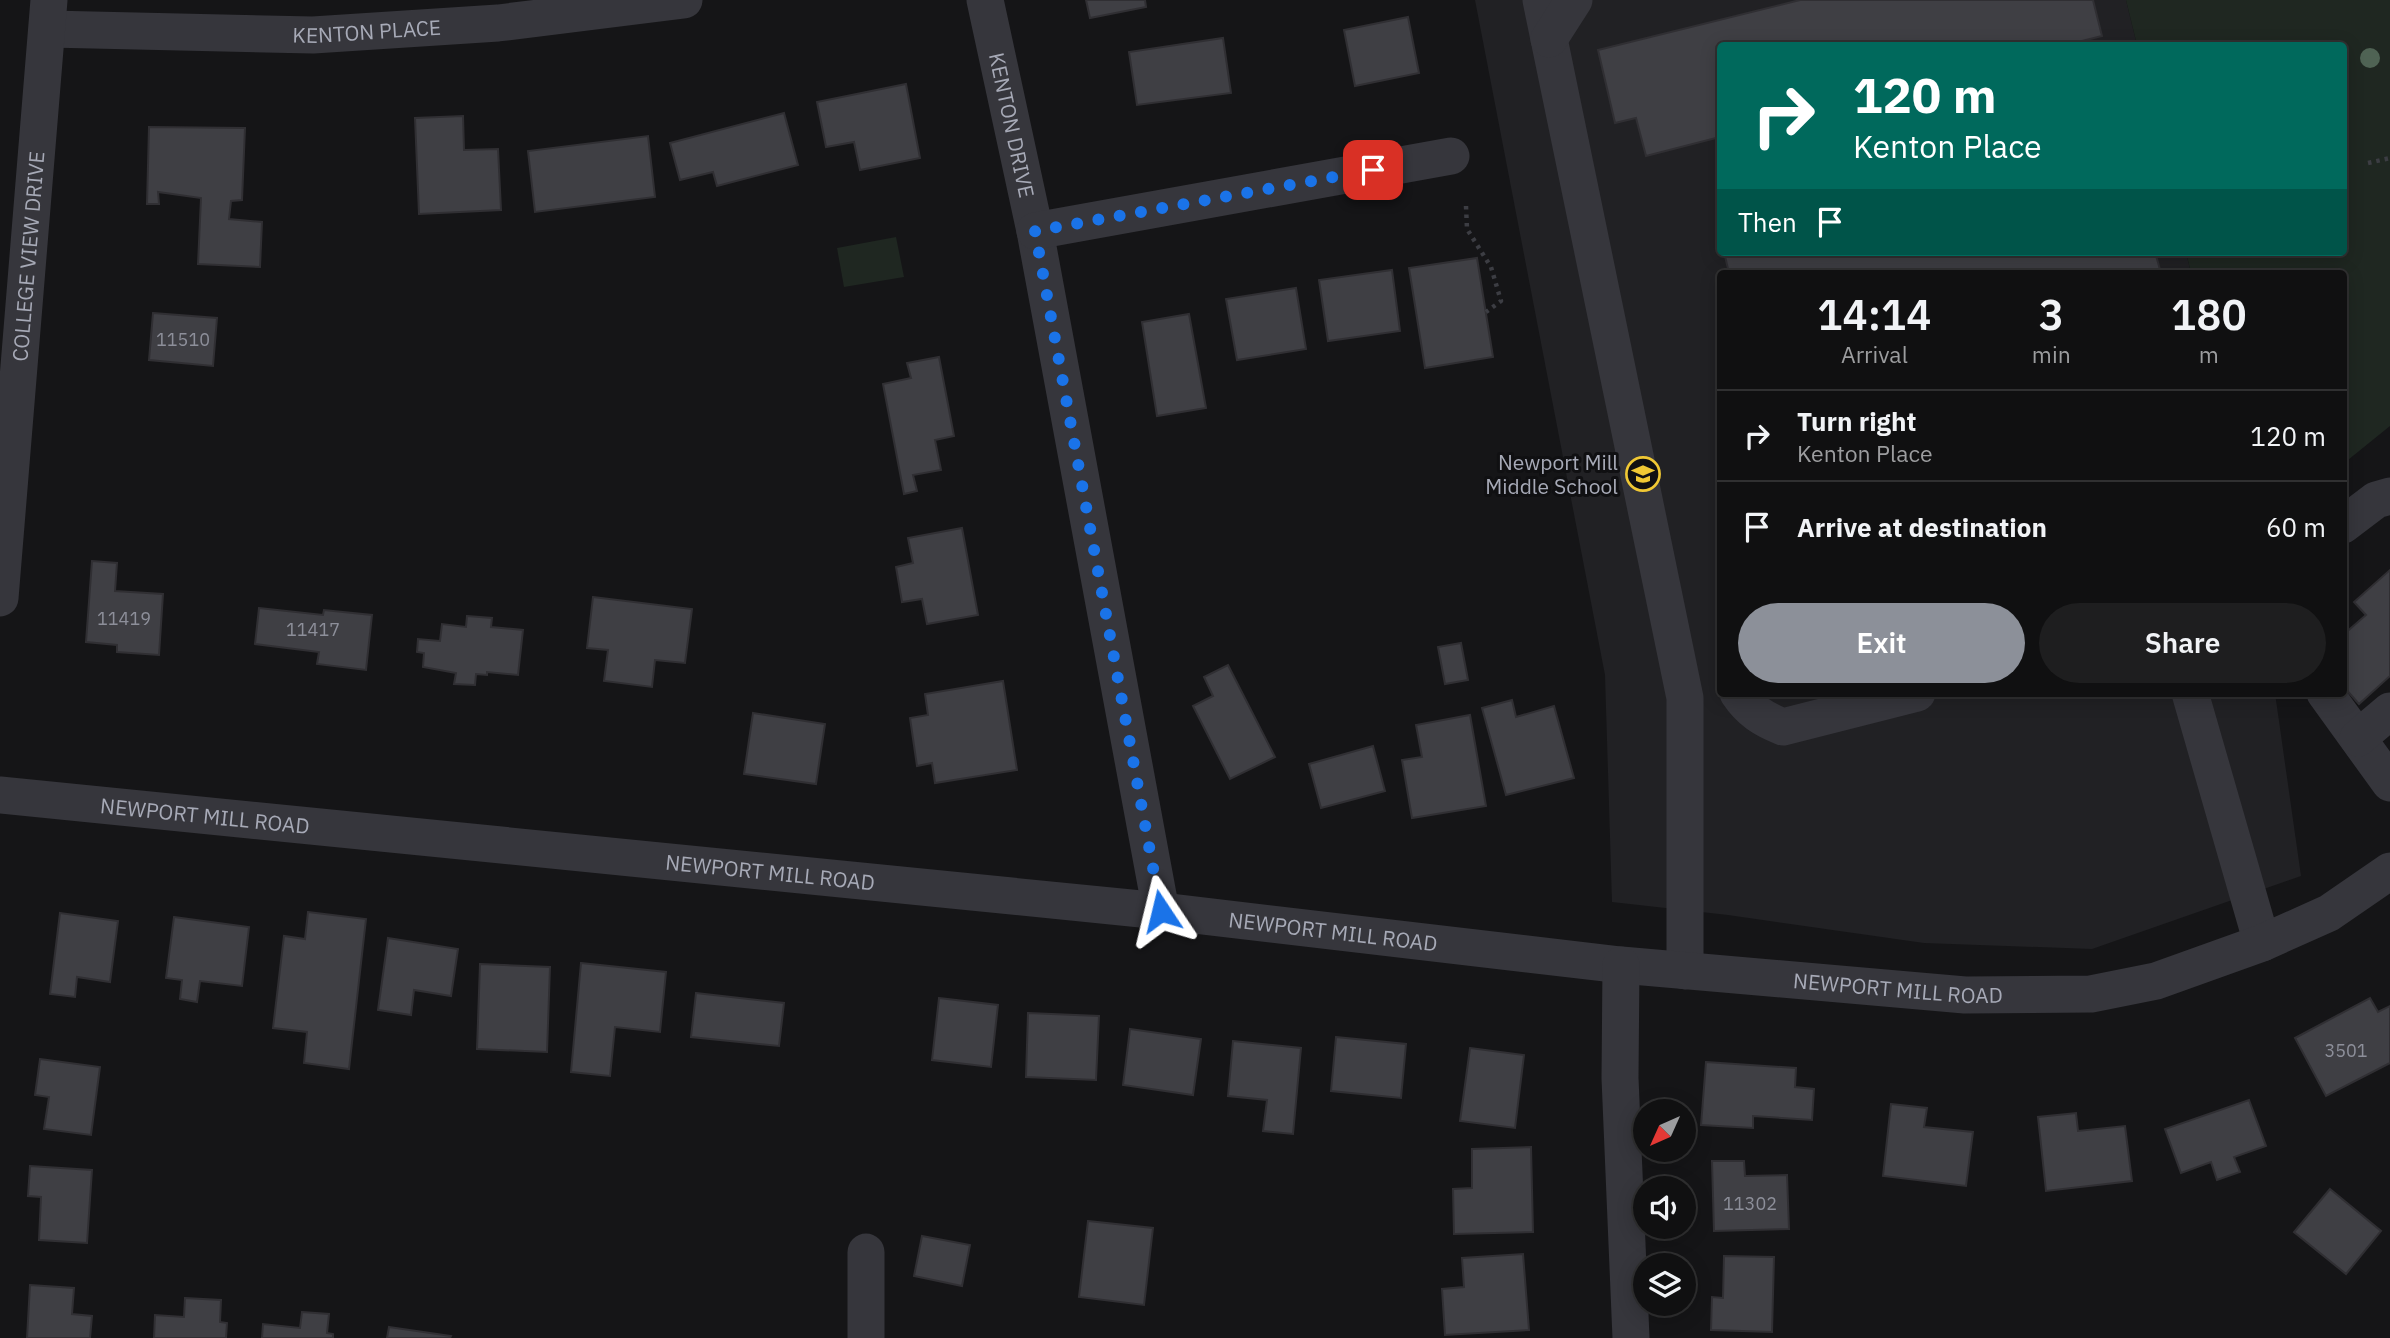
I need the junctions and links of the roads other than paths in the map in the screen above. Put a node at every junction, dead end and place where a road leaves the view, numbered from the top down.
1 (684, 0) edge
2 (985, 0) edge
3 (1541, 0) edge
4 (1574, 0) edge
5 (49, 14) edge
6 (1549, 39) junction
7 (1451, 156) dead end
8 (1035, 231) junction
9 (2390, 496) edge
10 (2347, 522) edge
11 (0, 598) edge
12 (1741, 697) edge
13 (1901, 697) edge
14 (2191, 697) edge
15 (2328, 697) edge
16 (2390, 711) edge
17 (2358, 738) junction
18 (2390, 783) edge
19 (0, 795) edge
20 (2390, 871) edge
21 (1161, 911) junction
22 (2262, 943) junction
23 (1621, 965) junction
24 (1685, 971) junction
25 (866, 1252) dead end
26 (866, 1338) edge
27 (1631, 1338) edge

1 - 5 street, KENTON PLACE
2 - 8 street, KENTON DRIVE
3 - 6 street
4 - 6 street
5 - 11 street, COLLEGE VIEW DRIVE
6 - 24 street
7 - 8 street
8 - 21 street, KENTON DRIVE
9 - 10 street
12 - 13 street
14 - 22 street
15 - 17 street
16 - 17 street
17 - 18 street
19 - 21 street, NEWPORT MILL ROAD
20 - 22 street, NEWPORT MILL ROAD
21 - 23 street, NEWPORT MILL ROAD
22 - 24 street, NEWPORT MILL ROAD
23 - 24 street, NEWPORT MILL ROAD
23 - 27 street
25 - 26 street

